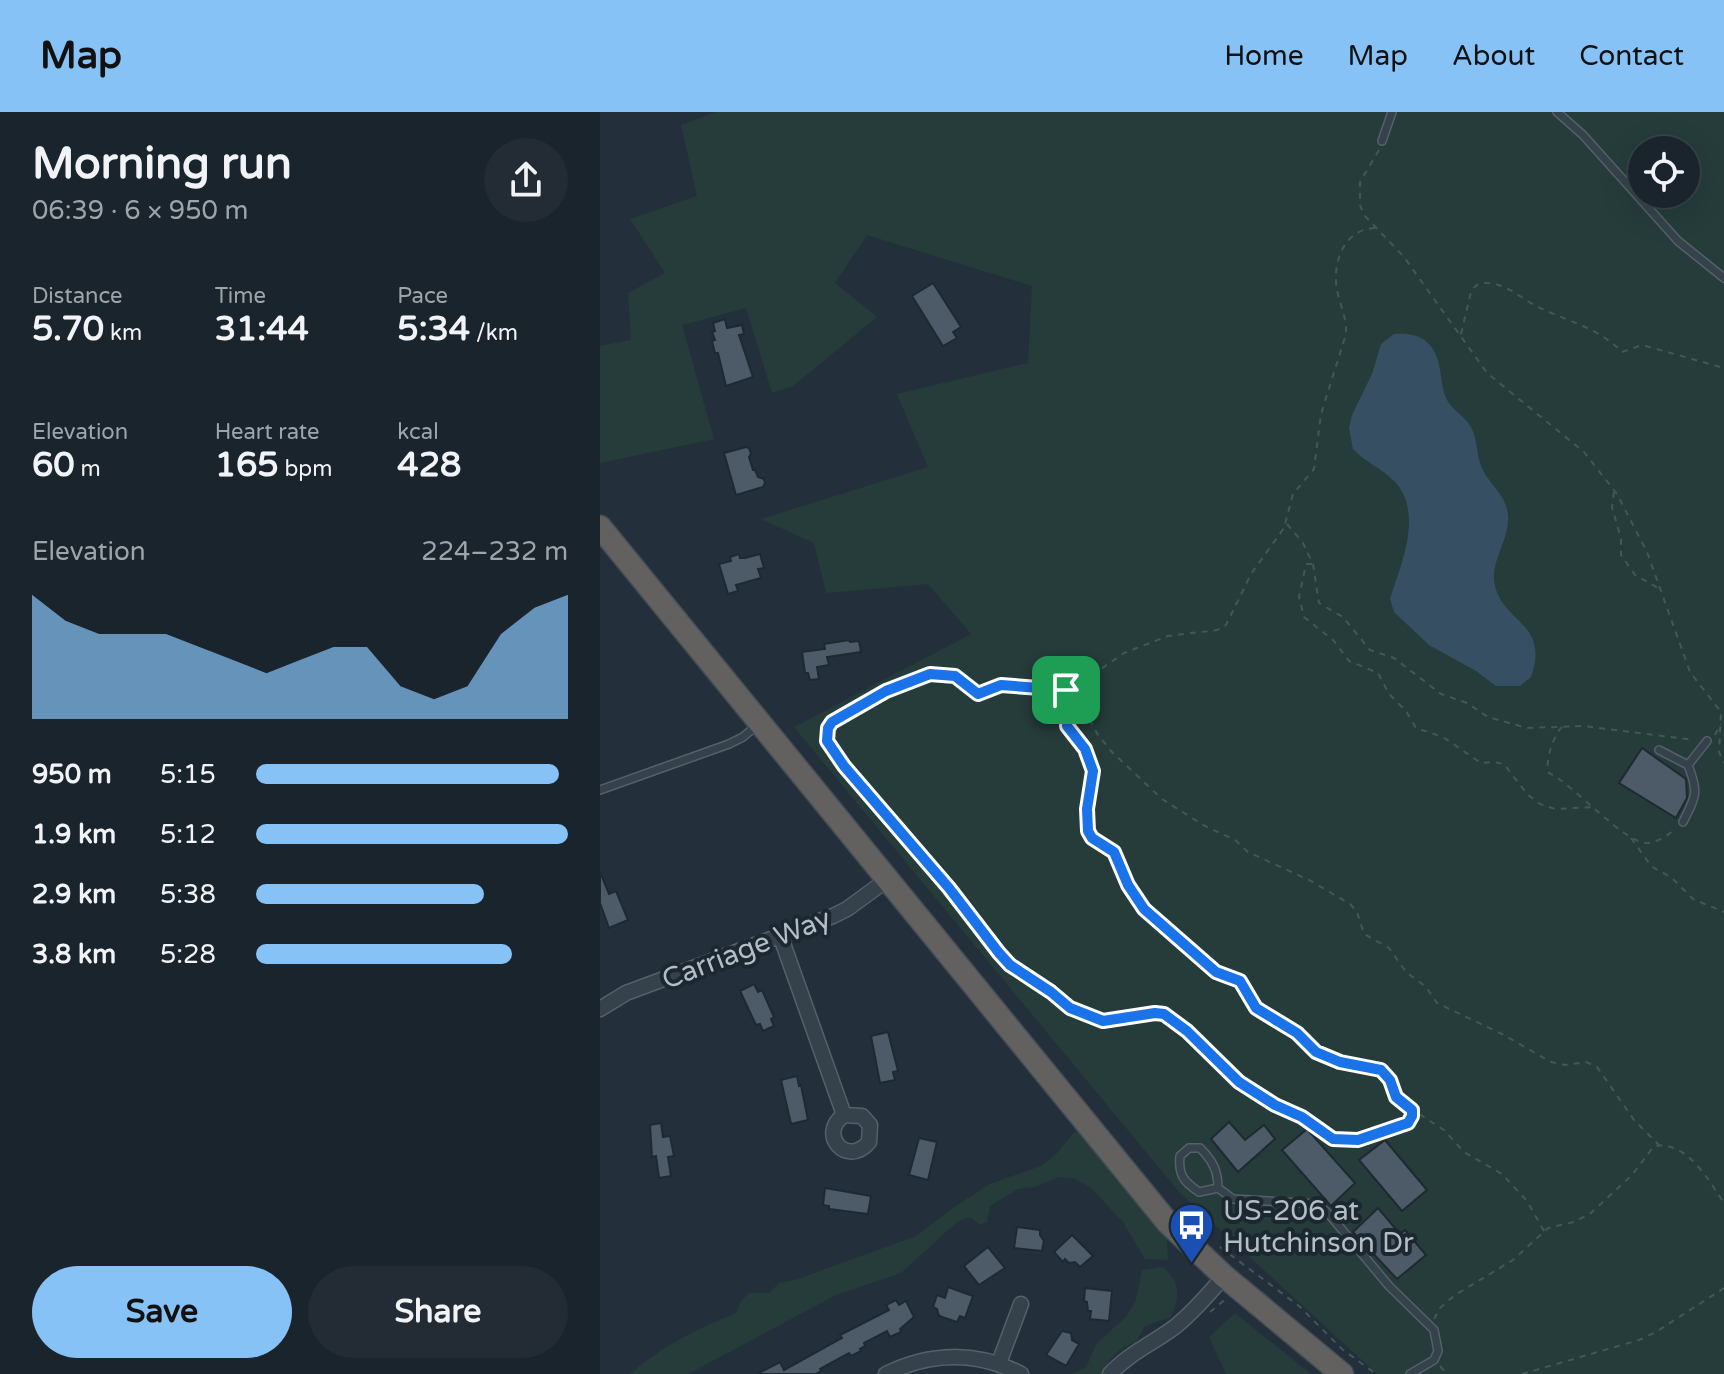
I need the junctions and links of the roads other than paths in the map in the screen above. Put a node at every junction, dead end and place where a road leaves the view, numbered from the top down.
1 (1392, 112) edge
2 (1557, 112) edge
3 (1382, 141) road end
4 (1724, 278) edge
5 (600, 527) edge
6 (761, 722) junction
7 (1707, 741) road end
8 (1659, 750) dead end
9 (1688, 765) junction
10 (600, 790) edge
11 (1683, 822) road end
12 (888, 879) junction
13 (780, 935) junction
14 (600, 1009) edge
15 (844, 1115) dead end
16 (1218, 1188) junction
17 (1216, 1269) junction
18 (1021, 1304) dead end
19 (999, 1363) junction
20 (886, 1374) edge
21 (1021, 1374) edge
22 (1110, 1374) edge
23 (1342, 1374) edge
24 (1410, 1374) edge

1 - 3 lane
2 - 4 lane
5 - 6 highway
6 - 10 lane
6 - 12 highway
7 - 9 lane
8 - 9 lane
9 - 11 lane
12 - 13 street, Carriage Way
12 - 17 highway
13 - 14 street, Carriage Way
13 - 15 street
16 - 16 lane
16 - 24 lane
17 - 22 street
17 - 23 highway
18 - 19 street
19 - 20 street
19 - 21 street

